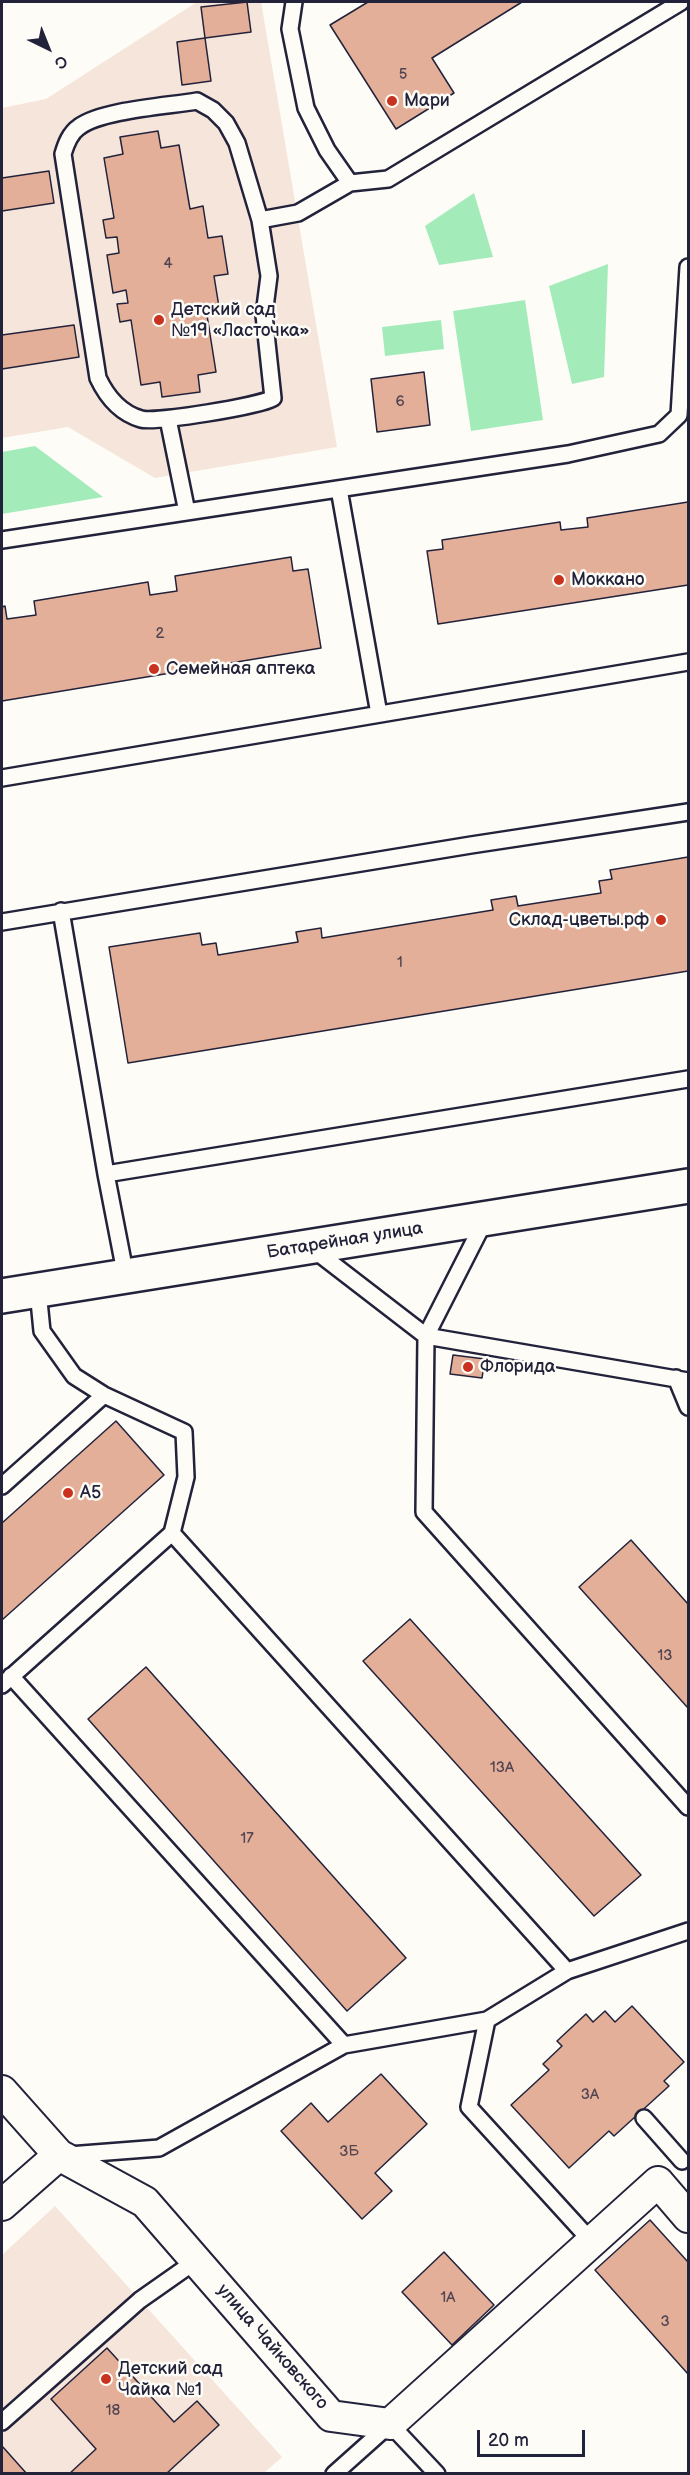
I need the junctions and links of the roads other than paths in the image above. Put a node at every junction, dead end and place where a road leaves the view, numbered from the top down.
1 (294, 2) edge
2 (681, 2) edge
3 (350, 183) junction
4 (260, 220) junction
5 (688, 267) edge
6 (168, 419) junction
7 (339, 489) junction
8 (187, 512) junction
9 (2, 540) edge
10 (688, 662) edge
11 (379, 714) junction
12 (2, 778) edge
13 (688, 812) edge
14 (61, 911) junction
15 (2, 922) edge
16 (688, 1079) edge
17 (106, 1174) junction
18 (688, 1186) edge
19 (486, 1219) junction
20 (311, 1247) junction
21 (126, 1277) junction
22 (38, 1291) junction
23 (2, 1296) edge
24 (426, 1336) junction
25 (682, 1379) edge
26 (104, 1395) junction
27 (688, 1407) edge
28 (2, 1486) edge
29 (172, 1533) junction
30 (6, 1681) edge
31 (688, 1807) edge
32 (688, 1930) edge
33 (567, 1971) junction
34 (486, 2020) junction
35 (344, 2045) junction
36 (2, 2091) edge
37 (644, 2118) dead end
38 (59, 2155) junction
39 (673, 2168) edge
40 (2, 2205) edge
41 (688, 2217) edge
42 (592, 2242) junction
43 (196, 2260) junction
44 (2, 2422) edge
45 (390, 2424) junction
46 (334, 2474) edge
47 (437, 2474) edge

1 - 3 lane
2 - 3 lane
3 - 4 lane
4 - 6 lane
4 - 6 lane
5 - 7 lane
6 - 8 lane
7 - 8 lane
7 - 11 lane
8 - 9 lane
10 - 11 lane
11 - 12 lane
13 - 14 lane
14 - 15 lane
14 - 17 lane
16 - 17 lane
17 - 21 lane
18 - 19 main road, Батарейная улица
19 - 20 main road, Батарейная улица
19 - 24 lane
20 - 21 main road, Батарейная улица
20 - 24 lane
21 - 22 main road, Батарейная улица
22 - 23 main road, Батарейная улица
22 - 26 lane
24 - 25 lane
24 - 31 lane
25 - 27 lane
26 - 28 lane
26 - 29 lane
29 - 30 lane
29 - 33 lane
30 - 35 lane
32 - 33 lane
33 - 34 lane
34 - 35 lane
34 - 42 lane
35 - 38 lane
36 - 38 street, улица Чайковского
37 - 39 lane
38 - 40 street
38 - 43 street, улица Чайковского
39 - 41 street
39 - 42 street
42 - 45 street
43 - 44 lane
43 - 45 street, улица Чайковского
45 - 46 lane
45 - 47 lane

